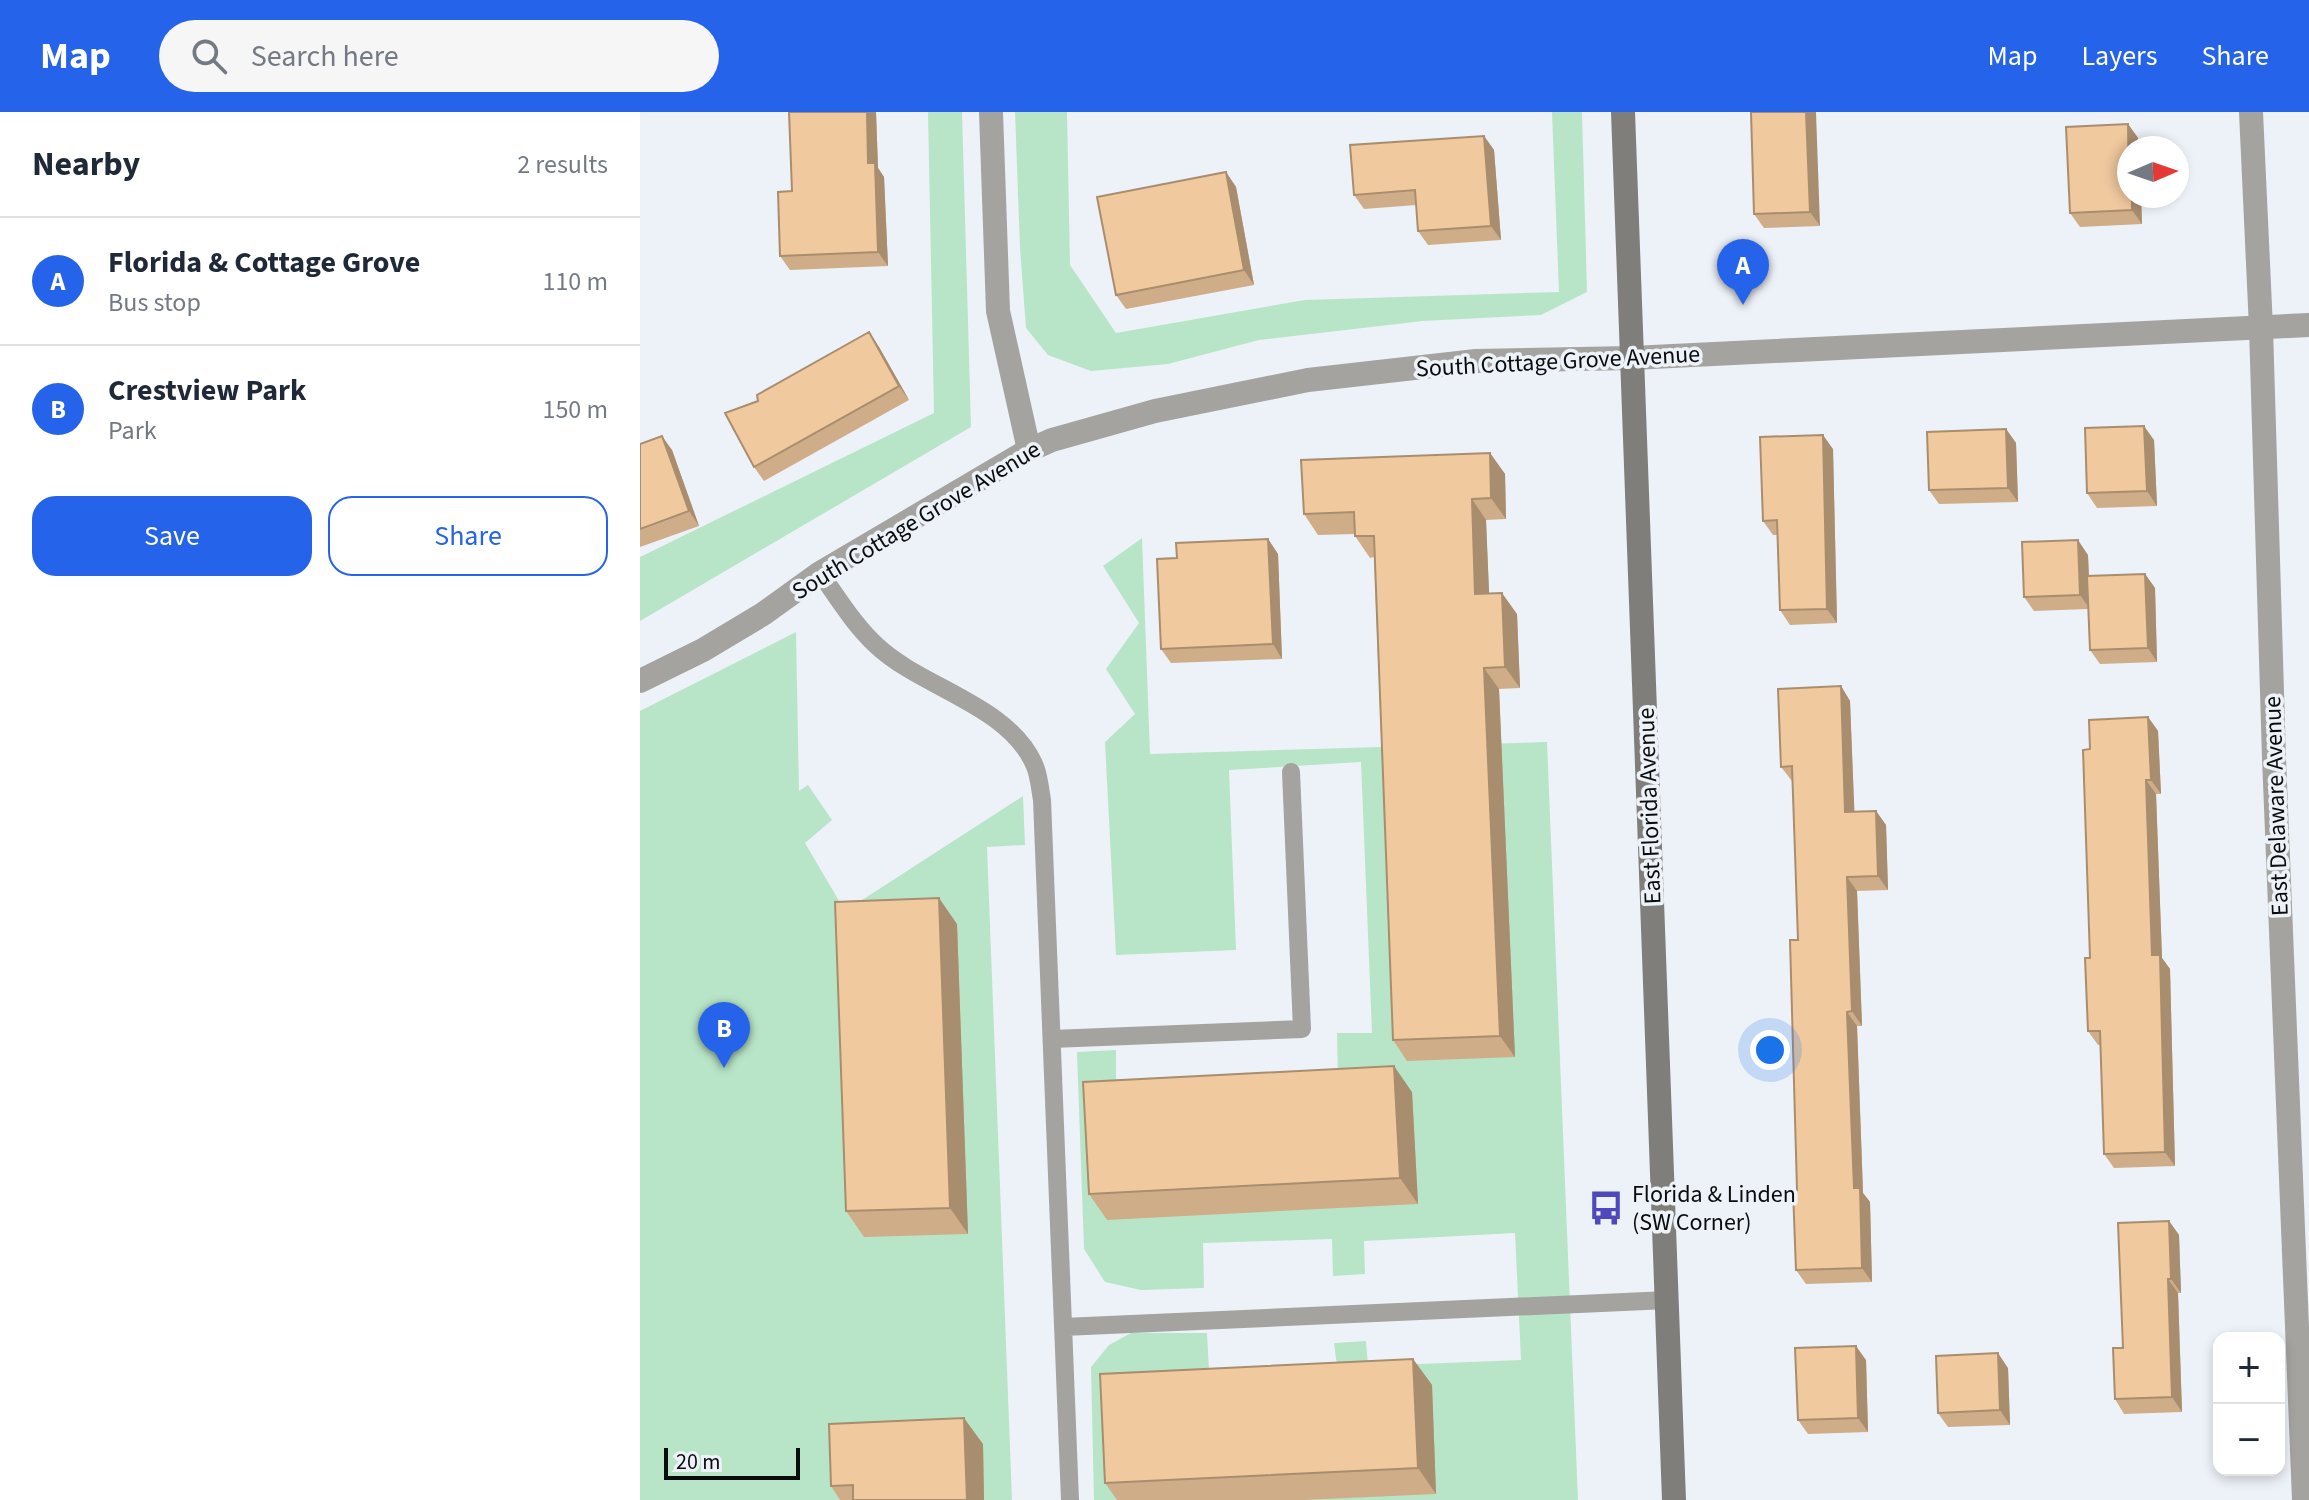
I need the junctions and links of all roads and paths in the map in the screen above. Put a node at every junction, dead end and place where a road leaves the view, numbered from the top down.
1 (991, 112) edge
2 (1623, 112) edge
3 (2251, 112) edge
4 (2309, 325) edge
5 (2261, 328) junction
6 (1632, 358) junction
7 (1029, 450) junction
8 (820, 573) junction
9 (640, 681) edge
10 (1291, 772) dead end
11 (1052, 1039) junction
12 (1668, 1300) junction
13 (1063, 1327) junction
14 (1070, 1500) edge
15 (1674, 1500) edge
16 (2304, 1500) edge

1 - 7 street
2 - 6 main road, East Florida Avenue
3 - 5 street, East Delaware Avenue
4 - 5 street, South Cottage Grove Avenue
5 - 6 street, South Cottage Grove Avenue
5 - 16 street, East Delaware Avenue
6 - 7 street, South Cottage Grove Avenue
6 - 12 main road, East Florida Avenue
7 - 8 street, South Cottage Grove Avenue
8 - 9 street, South Cottage Grove Avenue
8 - 11 lane
10 - 11 lane
11 - 13 lane
12 - 13 lane
12 - 15 main road, East Florida Avenue
13 - 14 lane

